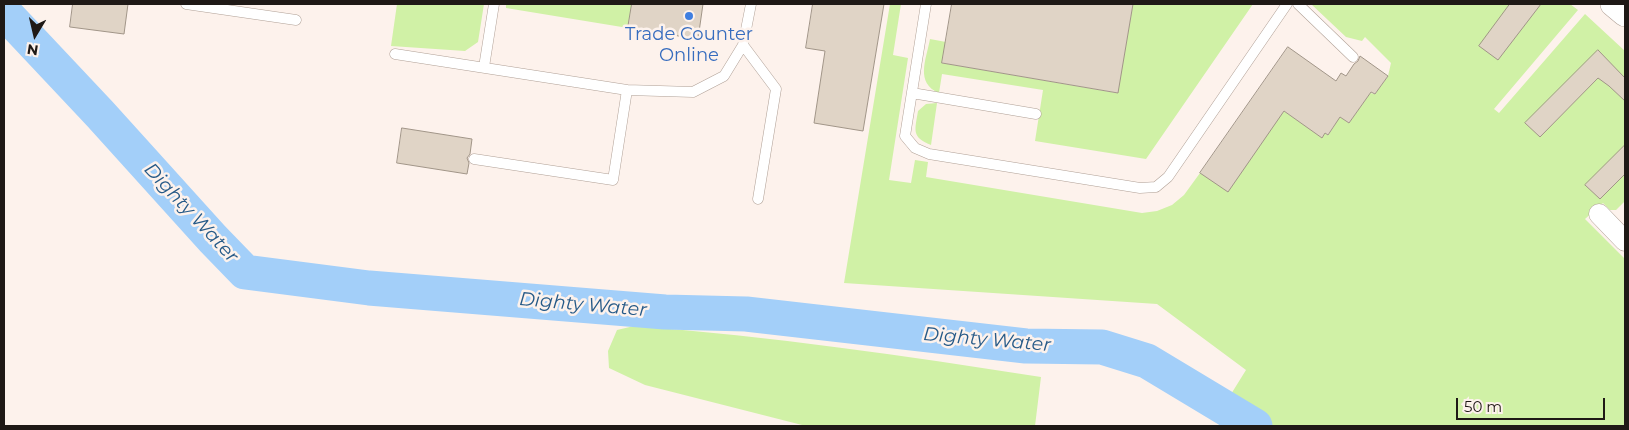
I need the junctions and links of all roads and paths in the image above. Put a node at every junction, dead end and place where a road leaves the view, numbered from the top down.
1 (186, 4) edge
2 (494, 4) edge
3 (750, 4) edge
4 (926, 4) edge
5 (1287, 4) edge
6 (1298, 4) edge
7 (1613, 4) edge
8 (1625, 14) edge
9 (296, 20) dead end
10 (743, 45) junction
11 (395, 54) dead end
12 (1353, 57) dead end
13 (484, 67) junction
14 (627, 90) junction
15 (912, 93) junction
16 (1036, 114) dead end
17 (474, 160) dead end
18 (758, 199) dead end
19 (1599, 214) dead end
20 (1621, 229) edge

1 - 9 lane
2 - 13 lane
3 - 10 lane
4 - 15 lane
5 - 15 lane
6 - 12 lane
7 - 8 street
10 - 14 lane
10 - 18 lane
11 - 13 lane
13 - 14 lane
14 - 17 lane
15 - 16 lane
19 - 20 street

